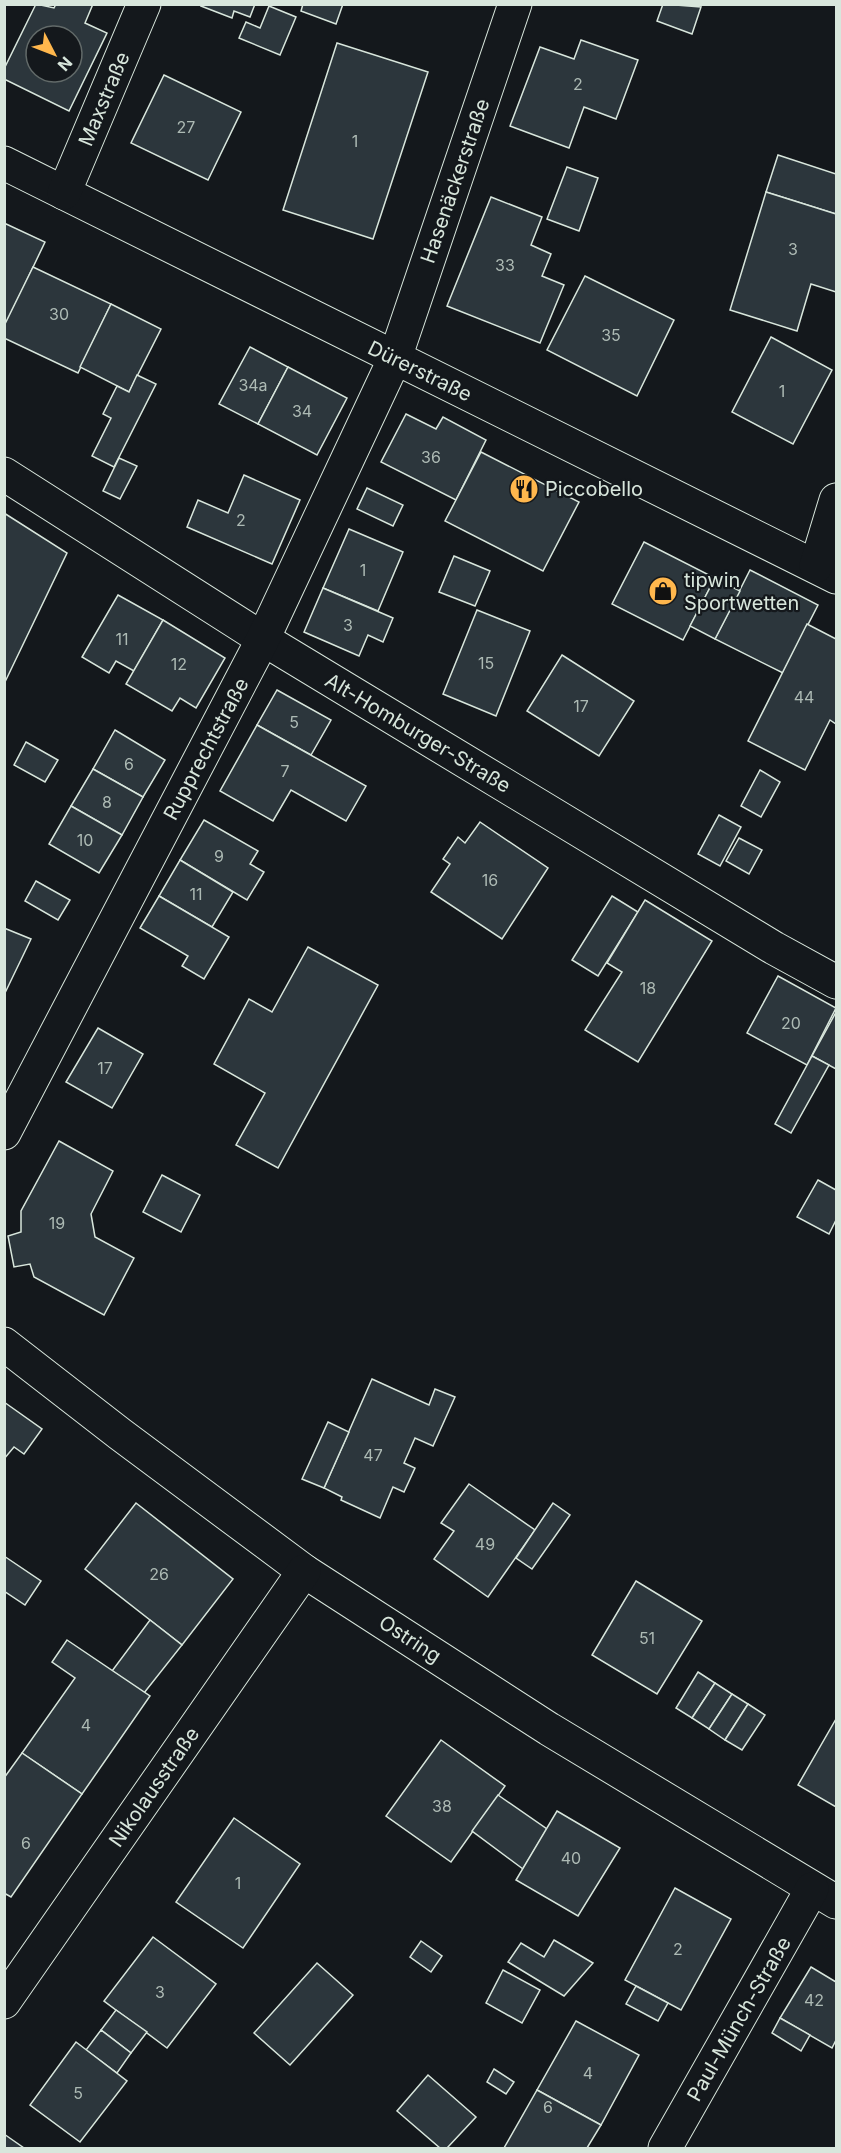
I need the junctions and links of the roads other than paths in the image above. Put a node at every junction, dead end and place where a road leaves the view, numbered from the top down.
1 (144, 4) edge
2 (515, 4) edge
3 (4, 163) edge
4 (64, 193) junction
5 (395, 358) junction
6 (4, 474) edge
7 (837, 500) edge
8 (826, 572) edge
9 (263, 639) junction
10 (837, 982) edge
11 (4, 1133) edge
12 (4, 1344) edge
13 (304, 1571) junction
14 (825, 1895) edge
15 (4, 2002) edge
16 (665, 2148) edge

1 - 4 street, Maxstraße
2 - 5 street, Hasenäckerstraße
3 - 4 street, Dürerstraße
4 - 5 street, Dürerstraße
5 - 8 street, Dürerstraße
5 - 9 street, Rupprechtstraße
6 - 9 street, Alt-Homburger-Straße
7 - 8 street
9 - 10 street, Alt-Homburger-Straße
9 - 11 street, Rupprechtstraße
12 - 13 street, Ostring
13 - 14 street, Ostring
13 - 15 street, Nikolausstraße
14 - 16 street, Paul-Münch-Straße

